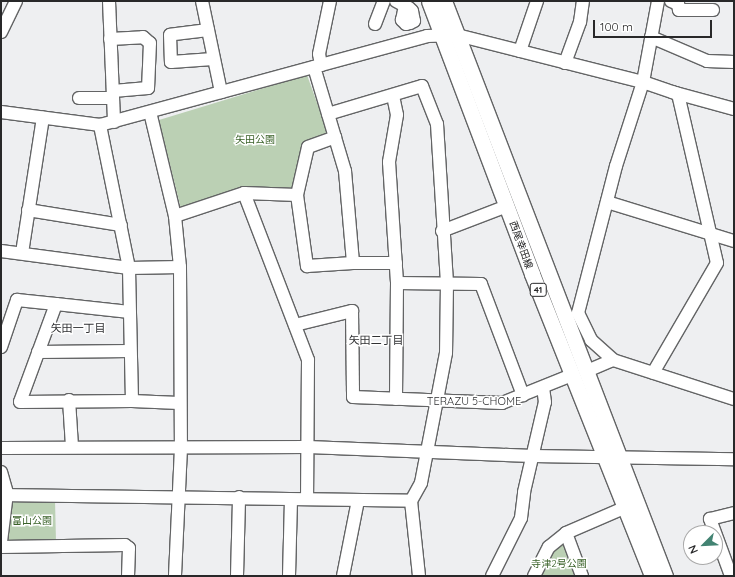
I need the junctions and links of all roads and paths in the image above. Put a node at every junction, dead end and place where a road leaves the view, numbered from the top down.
1 (16, 1) edge
2 (108, 1) edge
3 (202, 1) edge
4 (330, 1) edge
5 (384, 1) edge
6 (430, 1) edge
7 (444, 1) edge
8 (537, 1) edge
9 (583, 1) edge
10 (658, 1) edge
11 (671, 1) edge
12 (713, 10) dead end
13 (376, 24) dead end
14 (208, 30) junction
15 (1, 32) edge
16 (450, 35) junction
17 (651, 37) junction
18 (110, 38) junction
19 (520, 51) junction
20 (213, 59) junction
21 (734, 62) edge
22 (565, 63) junction
23 (317, 66) junction
24 (643, 82) junction
25 (666, 90) junction
26 (221, 92) junction
27 (113, 94) junction
28 (393, 96) junction
29 (79, 98) dead end
30 (734, 109) edge
31 (1, 112) edge
32 (150, 112) junction
33 (328, 114) junction
34 (43, 118) junction
35 (114, 122) junction
36 (100, 125) junction
37 (335, 138) junction
38 (244, 193) junction
39 (297, 195) junction
40 (607, 202) junction
41 (507, 206) junction
42 (28, 210) junction
43 (175, 216) junction
44 (121, 225) junction
45 (442, 231) junction
46 (710, 232) junction
47 (734, 240) edge
48 (1, 251) edge
49 (22, 253) junction
50 (396, 263) junction
51 (353, 264) junction
52 (180, 267) junction
53 (129, 268) junction
54 (397, 283) junction
55 (447, 283) junction
56 (56, 304) junction
57 (130, 312) junction
58 (294, 325) junction
59 (1, 347) edge
60 (130, 351) junction
61 (38, 352) junction
62 (613, 360) junction
63 (587, 371) junction
64 (654, 373) junction
65 (572, 375) junction
66 (543, 388) junction
67 (523, 395) junction
68 (396, 399) junction
69 (69, 400) junction
70 (734, 400) edge
71 (132, 402) junction
72 (439, 402) junction
73 (179, 403) junction
74 (72, 447) junction
75 (308, 447) junction
76 (1, 448) edge
77 (181, 448) junction
78 (428, 451) junction
79 (533, 456) junction
80 (604, 456) junction
81 (620, 456) junction
82 (734, 459) edge
83 (1, 472) edge
84 (4, 494) edge
85 (177, 496) junction
86 (239, 497) junction
87 (307, 499) junction
88 (290, 500) junction
89 (358, 500) junction
90 (411, 501) junction
91 (624, 508) junction
92 (734, 513) edge
93 (566, 533) junction
94 (1, 542) edge
95 (1, 547) edge
96 (128, 576) edge
97 (175, 576) edge
98 (237, 576) edge
99 (289, 576) edge
100 (343, 576) edge
101 (419, 576) edge
102 (492, 576) edge
103 (534, 576) edge
104 (582, 576) edge
105 (652, 576) edge
106 (666, 576) edge
107 (732, 576) edge

1 - 15 street
2 - 18 street
3 - 14 street
4 - 23 street
5 - 13 street
6 - 16 main road, 西尾幸田線 / 41
7 - 16 main road, 西尾幸田線 / 41
8 - 19 street
9 - 22 street
10 - 17 street
11 - 12 street
14 - 20 street
14 - 20 street
16 - 19 street
16 - 23 street
16 - 41 main road, 西尾幸田線 / 41
16 - 63 main road, 西尾幸田線 / 41
17 - 21 street
17 - 24 street
18 - 27 street
18 - 27 street
19 - 22 street
20 - 26 street
22 - 24 street
23 - 26 street
23 - 33 street
24 - 25 street
24 - 40 street
25 - 30 street
25 - 46 street
26 - 32 street
27 - 29 street
27 - 35 street
28 - 33 street
28 - 45 street
28 - 50 street
31 - 34 street
32 - 35 street
32 - 43 street
33 - 37 street
34 - 36 street
34 - 42 street
35 - 36 street
36 - 44 street
37 - 39 street
37 - 51 street
38 - 39 street
38 - 43 street
38 - 58 street
39 - 51 street
40 - 46 street
40 - 62 street
41 - 45 street
41 - 65 main road, 西尾幸田線 / 41
42 - 44 street
42 - 49 street
43 - 52 street
44 - 53 street
45 - 55 street
46 - 47 street
46 - 64 street
48 - 49 street
49 - 53 street
50 - 51 street
50 - 54 street
52 - 53 street
52 - 73 street
53 - 57 street
54 - 55 street
54 - 68 street
55 - 67 street
55 - 72 street
56 - 57 street
56 - 59 street
56 - 61 street
57 - 60 street
58 - 68 street
58 - 75 street
60 - 61 street
60 - 71 street
61 - 69 street
62 - 63 street
62 - 64 street
63 - 81 main road, 西尾幸田線 / 41
64 - 70 street
65 - 66 street
65 - 80 main road, 西尾幸田線 / 41
66 - 67 street
66 - 79 street
67 - 72 street
68 - 72 street
69 - 71 street
69 - 74 street
71 - 73 street
72 - 78 street
73 - 77 street
74 - 76 street
74 - 77 street
75 - 77 street
75 - 78 street
75 - 87 street
77 - 85 street
78 - 79 street
78 - 90 street
79 - 80 street
79 - 102 street
80 - 81 street
80 - 91 main road, 西尾幸田線 / 41
81 - 82 street
81 - 106 main road, 西尾幸田線 / 41
83 - 84 street
84 - 85 street
84 - 94 street
85 - 86 street
85 - 97 street
86 - 88 street
86 - 98 street
87 - 88 street
87 - 89 street
88 - 99 street
89 - 90 street
89 - 100 street
90 - 101 street
91 - 93 street
91 - 105 main road, 西尾幸田線 / 41
92 - 107 street
93 - 103 street
93 - 104 street
95 - 96 street

